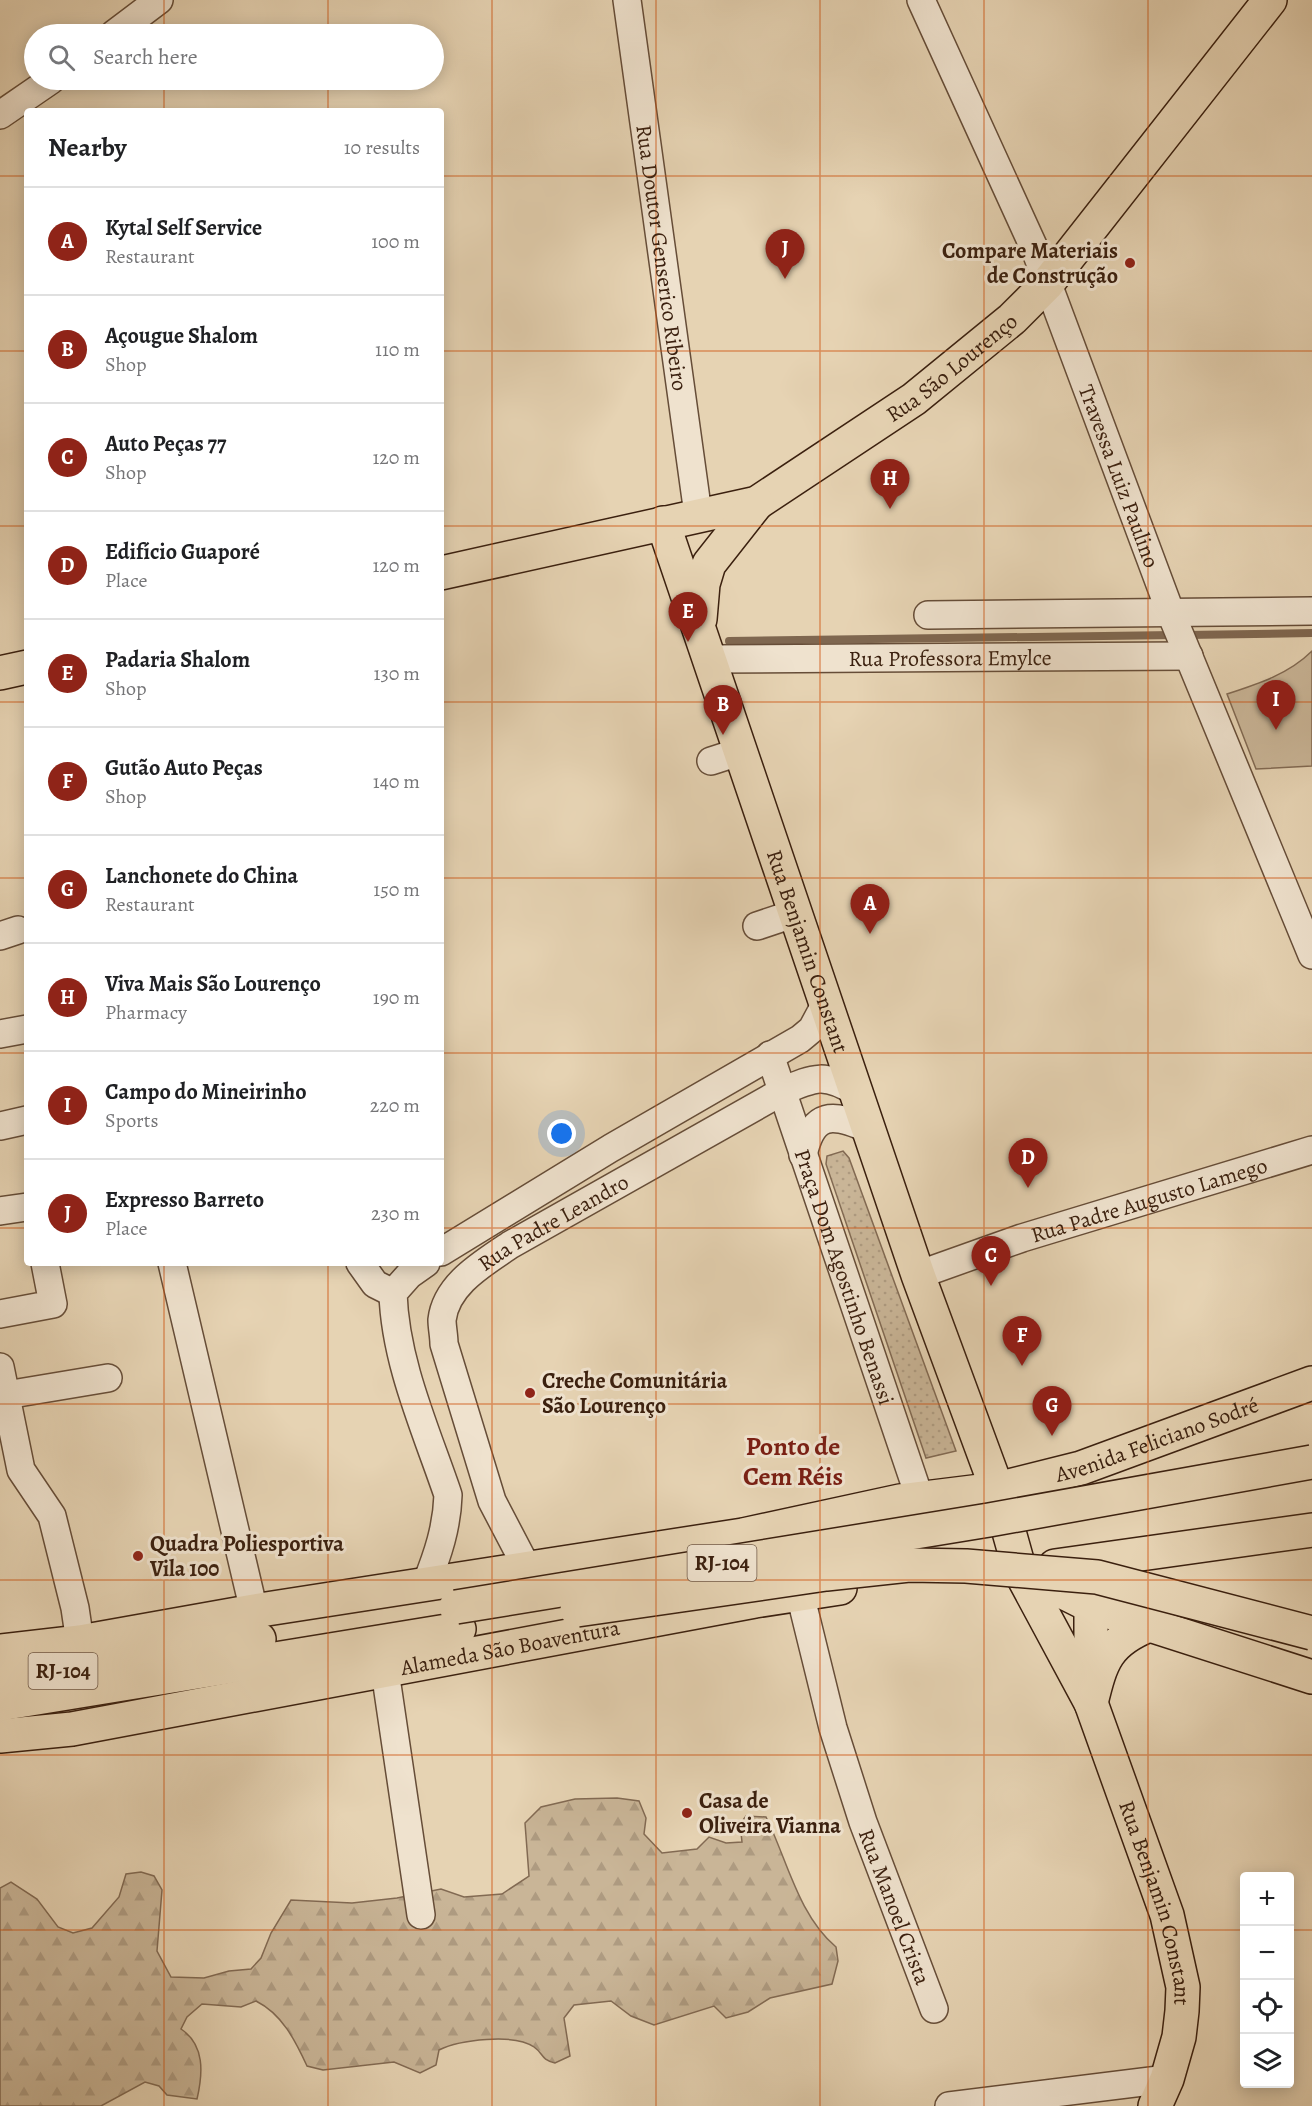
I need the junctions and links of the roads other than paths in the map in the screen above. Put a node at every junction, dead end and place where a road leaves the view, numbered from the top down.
1 (159, 0) edge
2 (627, 0) edge
3 (921, 0) edge
4 (1270, 0) edge
5 (127, 24) edge
6 (36, 90) edge
7 (0, 115) edge
8 (1047, 284) junction
9 (756, 503) junction
10 (698, 514) junction
11 (663, 523) junction
12 (444, 572) edge
13 (1170, 611) junction
14 (1312, 611) edge
15 (928, 615) dead end
16 (700, 627) junction
17 (1189, 656) junction
18 (710, 658) junction
19 (796, 913) junction
20 (757, 926) dead end
21 (1312, 955) edge
22 (826, 1003) junction
23 (24, 1030) edge
24 (0, 1034) edge
25 (770, 1055) junction
26 (783, 1091) junction
27 (856, 1092) junction
28 (24, 1121) edge
29 (0, 1126) edge
30 (869, 1129) junction
31 (1312, 1150) edge
32 (803, 1155) junction
33 (24, 1207) edge
34 (0, 1211) edge
35 (444, 1250) edge
36 (46, 1266) edge
37 (173, 1266) edge
38 (362, 1266) edge
39 (422, 1266) edge
40 (918, 1275) junction
41 (393, 1293) junction
42 (0, 1314) edge
43 (0, 1367) edge
44 (108, 1378) dead end
45 (1312, 1383) edge
46 (6, 1395) junction
47 (1312, 1462) edge
48 (997, 1489) junction
49 (920, 1499) junction
50 (1312, 1530) edge
51 (743, 1535) junction
52 (1116, 1559) junction
53 (526, 1568) junction
54 (1020, 1571) junction
55 (426, 1584) junction
56 (800, 1594) junction
57 (755, 1601) junction
58 (1091, 1606) junction
59 (254, 1611) junction
60 (458, 1618) junction
61 (1149, 1625) junction
62 (1312, 1633) edge
63 (80, 1642) junction
64 (0, 1651) edge
65 (385, 1671) junction
66 (0, 1673) edge
67 (1312, 1677) edge
68 (1091, 1703) junction
69 (0, 1704) edge
70 (0, 1736) edge
71 (421, 1915) dead end
72 (934, 2009) dead end
73 (1161, 2093) edge
74 (949, 2106) edge

1 - 5 street
2 - 10 street, Rua Doutor Genserico Ribeiro
3 - 8 street, Travessa Luiz Paulino
4 - 8 main road, Rua São Lourenço
6 - 7 street
8 - 9 main road, Rua São Lourenço
8 - 13 street, Travessa Luiz Paulino
9 - 10 main road, Rua São Lourenço
9 - 16 main road, Rua São Lourenço
10 - 11 main road, Rua São Lourenço
11 - 12 main road, Rua São Lourenço
11 - 16 main road
13 - 14 street, Rua Professora Emylce
13 - 15 street, Rua Professora Emylce
13 - 17 street, Travessa Luiz Paulino
16 - 18 main road, Rua Benjamin Constant
17 - 18 street, Rua Professora Emylce
17 - 21 street, Travessa Luiz Paulino
18 - 19 main road, Rua Benjamin Constant
19 - 20 street
19 - 22 main road, Rua Benjamin Constant
22 - 25 street, Rua Padre Leandro
22 - 27 main road, Rua Benjamin Constant
23 - 24 street
25 - 26 street, Praça Dom Agostinho Benassi
25 - 35 street, Rua Padre Leandro
26 - 27 street, Rua Padre Leandro
26 - 32 street, Praça Dom Agostinho Benassi
26 - 53 street, Rua Padre Leandro
27 - 30 main road, Rua Benjamin Constant
28 - 29 street
30 - 32 street
30 - 40 main road, Rua Benjamin Constant
31 - 40 street, Rua Padre Augusto Lamego
32 - 49 street, Praça Dom Agostinho Benassi
33 - 34 street
36 - 42 street
37 - 59 street
38 - 41 street
39 - 41 street
40 - 48 main road
41 - 55 street
43 - 46 street
44 - 46 street
45 - 48 main road, Avenida Feliciano Sodré
46 - 63 street
47 - 60 main road, RJ-104, bridge
48 - 49 main road
48 - 54 main road, Rua Benjamin Constant
49 - 51 main road
50 - 52 main road
51 - 53 main road
51 - 57 main road
52 - 54 main road
52 - 58 main road, Rua Benjamin Constant
53 - 55 main road
54 - 56 main road, Alameda São Boaventura
54 - 58 main road
54 - 68 main road, Rua Benjamin Constant
55 - 59 main road
56 - 57 main road, Alameda São Boaventura
56 - 72 street, Rua Manoel Crista
57 - 65 main road, Alameda São Boaventura
58 - 61 main road
58 - 68 main road, Rua Benjamin Constant
59 - 63 main road
60 - 62 main road, bridge
60 - 66 main road, RJ-104
60 - 69 main road
61 - 67 main road
61 - 68 main road
63 - 64 main road
65 - 70 main road, Alameda São Boaventura
65 - 71 street
68 - 73 main road, Rua Benjamin Constant
73 - 74 street

